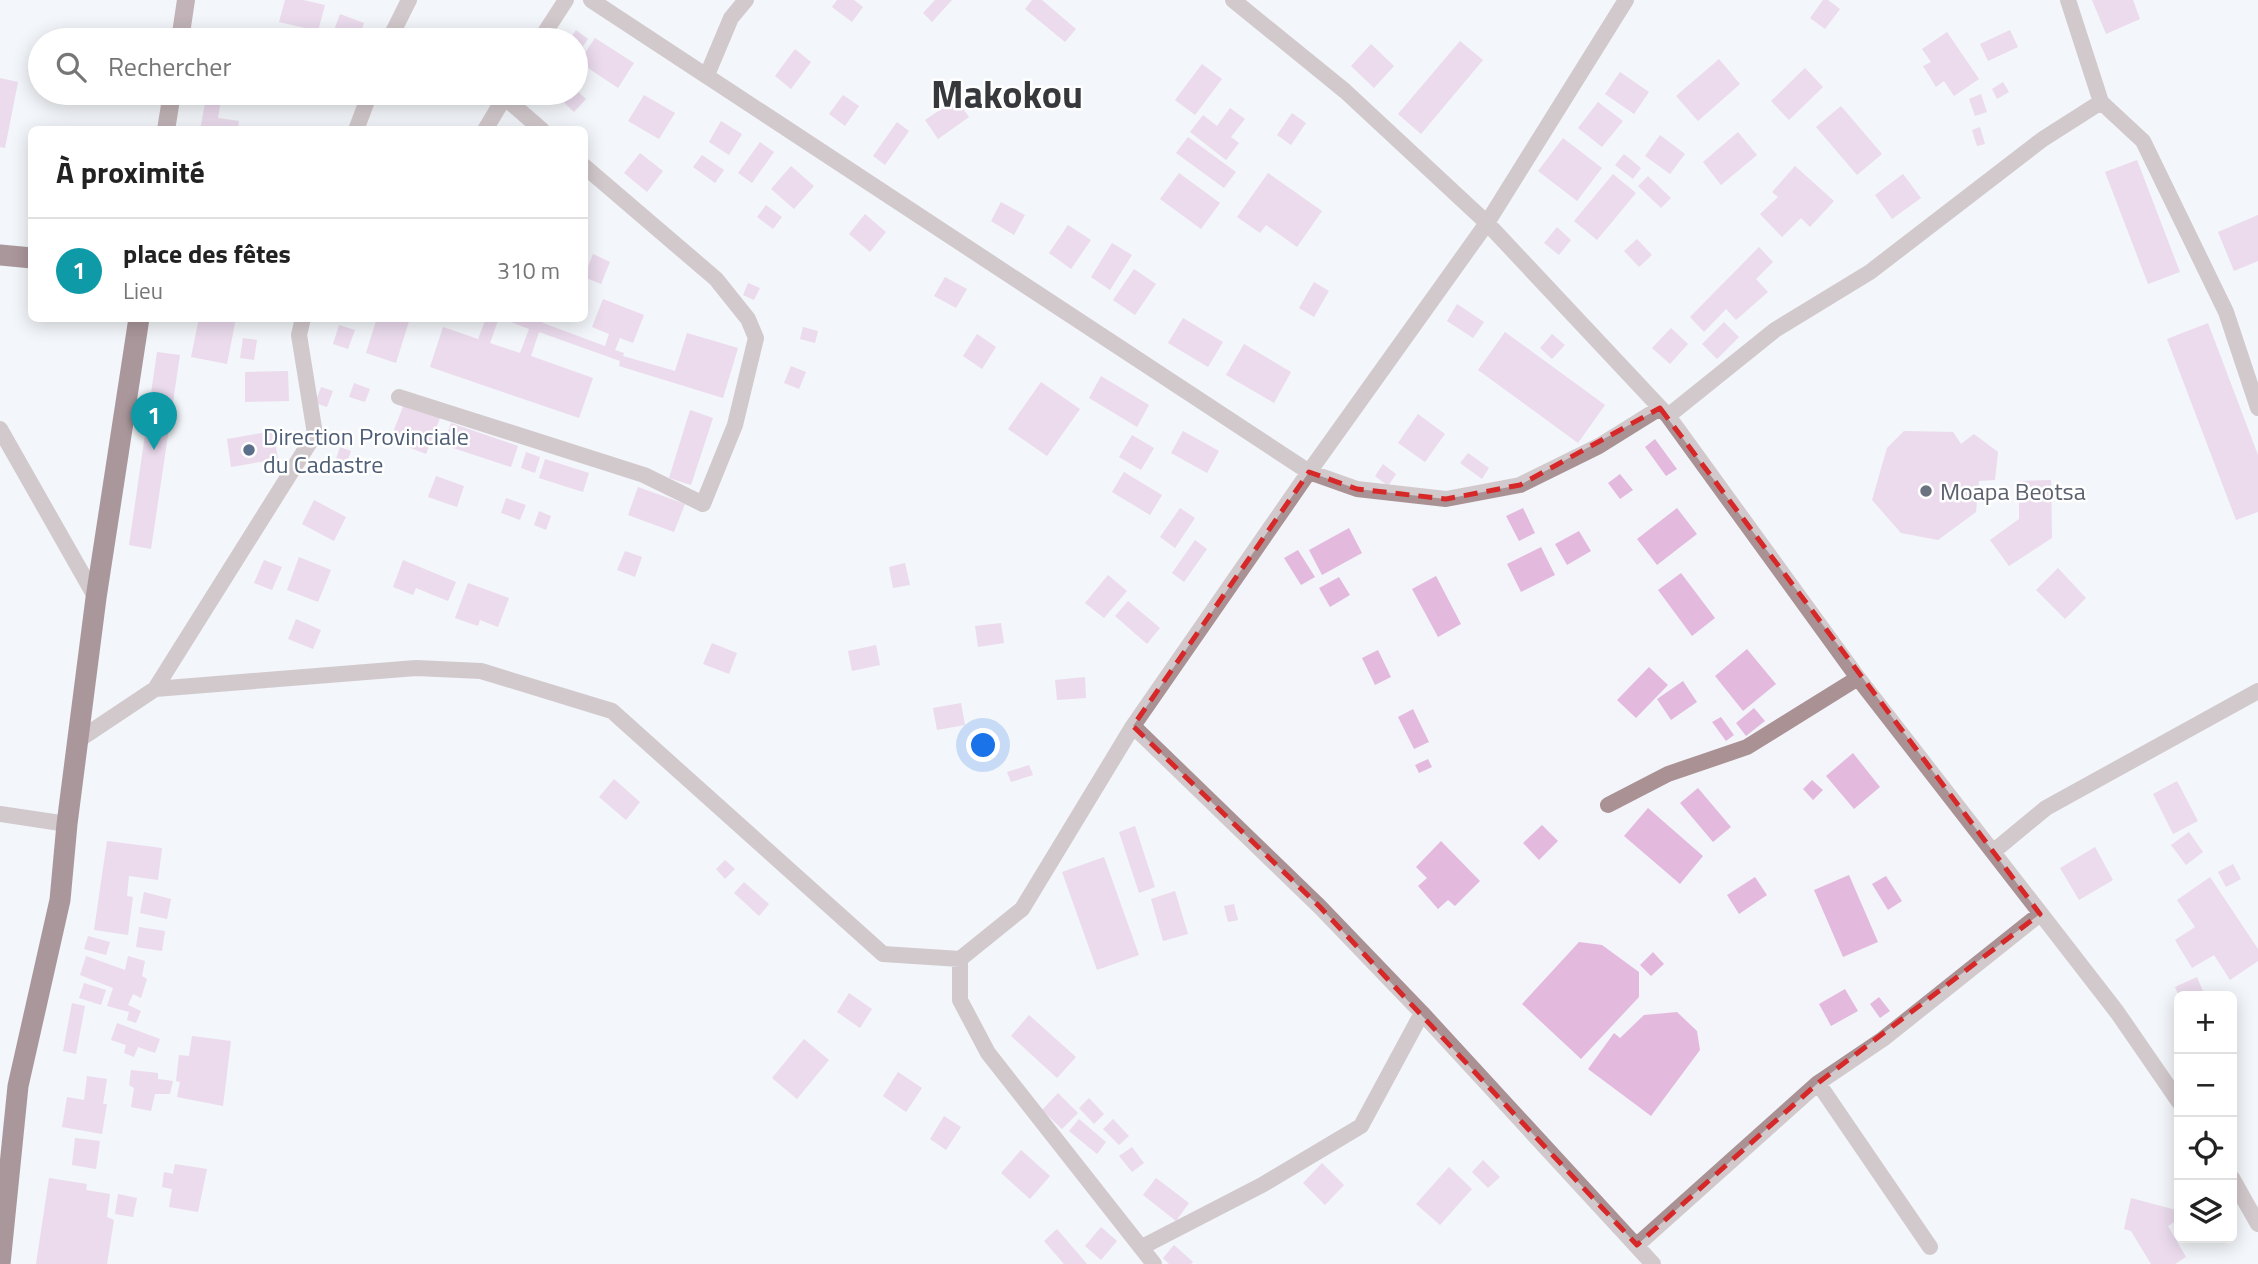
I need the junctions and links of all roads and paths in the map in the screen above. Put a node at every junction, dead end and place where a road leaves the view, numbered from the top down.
1 (186, 0) edge
2 (409, 0) edge
3 (566, 0) edge
4 (591, 0) edge
5 (746, 0) edge
6 (1233, 0) edge
7 (1605, 0) edge
8 (2068, 0) edge
9 (1621, 7) edge
10 (182, 28) edge
11 (394, 28) edge
12 (548, 28) edge
13 (707, 75) junction
14 (2101, 102) junction
15 (170, 105) edge
16 (365, 105) edge
17 (499, 105) edge
18 (516, 105) edge
19 (167, 126) edge
20 (358, 126) edge
21 (487, 126) edge
22 (538, 126) edge
23 (588, 169) edge
24 (1487, 223) junction
25 (0, 255) edge
26 (28, 258) edge
27 (138, 322) edge
28 (302, 322) edge
29 (399, 397) dead end
30 (2258, 408) edge
31 (1664, 412) junction
32 (0, 429) edge
33 (1309, 472) junction
34 (96, 598) junction
35 (1858, 678) junction
36 (155, 689) junction
37 (2258, 691) edge
38 (1133, 726) junction
39 (79, 738) junction
40 (1608, 805) dead end
41 (0, 814) edge
42 (67, 824) junction
43 (1994, 852) junction
44 (2040, 914) junction
45 (961, 959) junction
46 (1422, 1013) junction
47 (1818, 1083) junction
48 (2174, 1095) edge
49 (2233, 1180) edge
50 (2258, 1224) edge
51 (1637, 1245) junction
52 (1142, 1247) junction
53 (1930, 1247) dead end
54 (1, 1264) edge
55 (1154, 1264) edge
56 (1653, 1264) edge

1 - 10 street
2 - 11 street
3 - 12 street
4 - 13 street
5 - 13 street
6 - 24 street
7 - 9 street
8 - 14 street
9 - 24 street
13 - 33 street
14 - 30 street
14 - 31 street
15 - 19 street
16 - 20 street
17 - 21 street
18 - 22 street
23 - 29 street
24 - 31 street
24 - 33 street
25 - 26 highway
27 - 34 highway
28 - 36 street
31 - 33 street
31 - 35 street
32 - 34 street
33 - 38 street
34 - 39 highway
35 - 40 street
35 - 43 street
36 - 39 street
36 - 45 street
37 - 43 street
38 - 45 street
38 - 46 street
39 - 42 highway
41 - 42 street
42 - 54 highway
43 - 44 street
44 - 47 street
44 - 48 street
45 - 52 street
46 - 51 street
46 - 52 street
47 - 51 street
47 - 53 street
49 - 50 street
51 - 56 street
52 - 55 street

